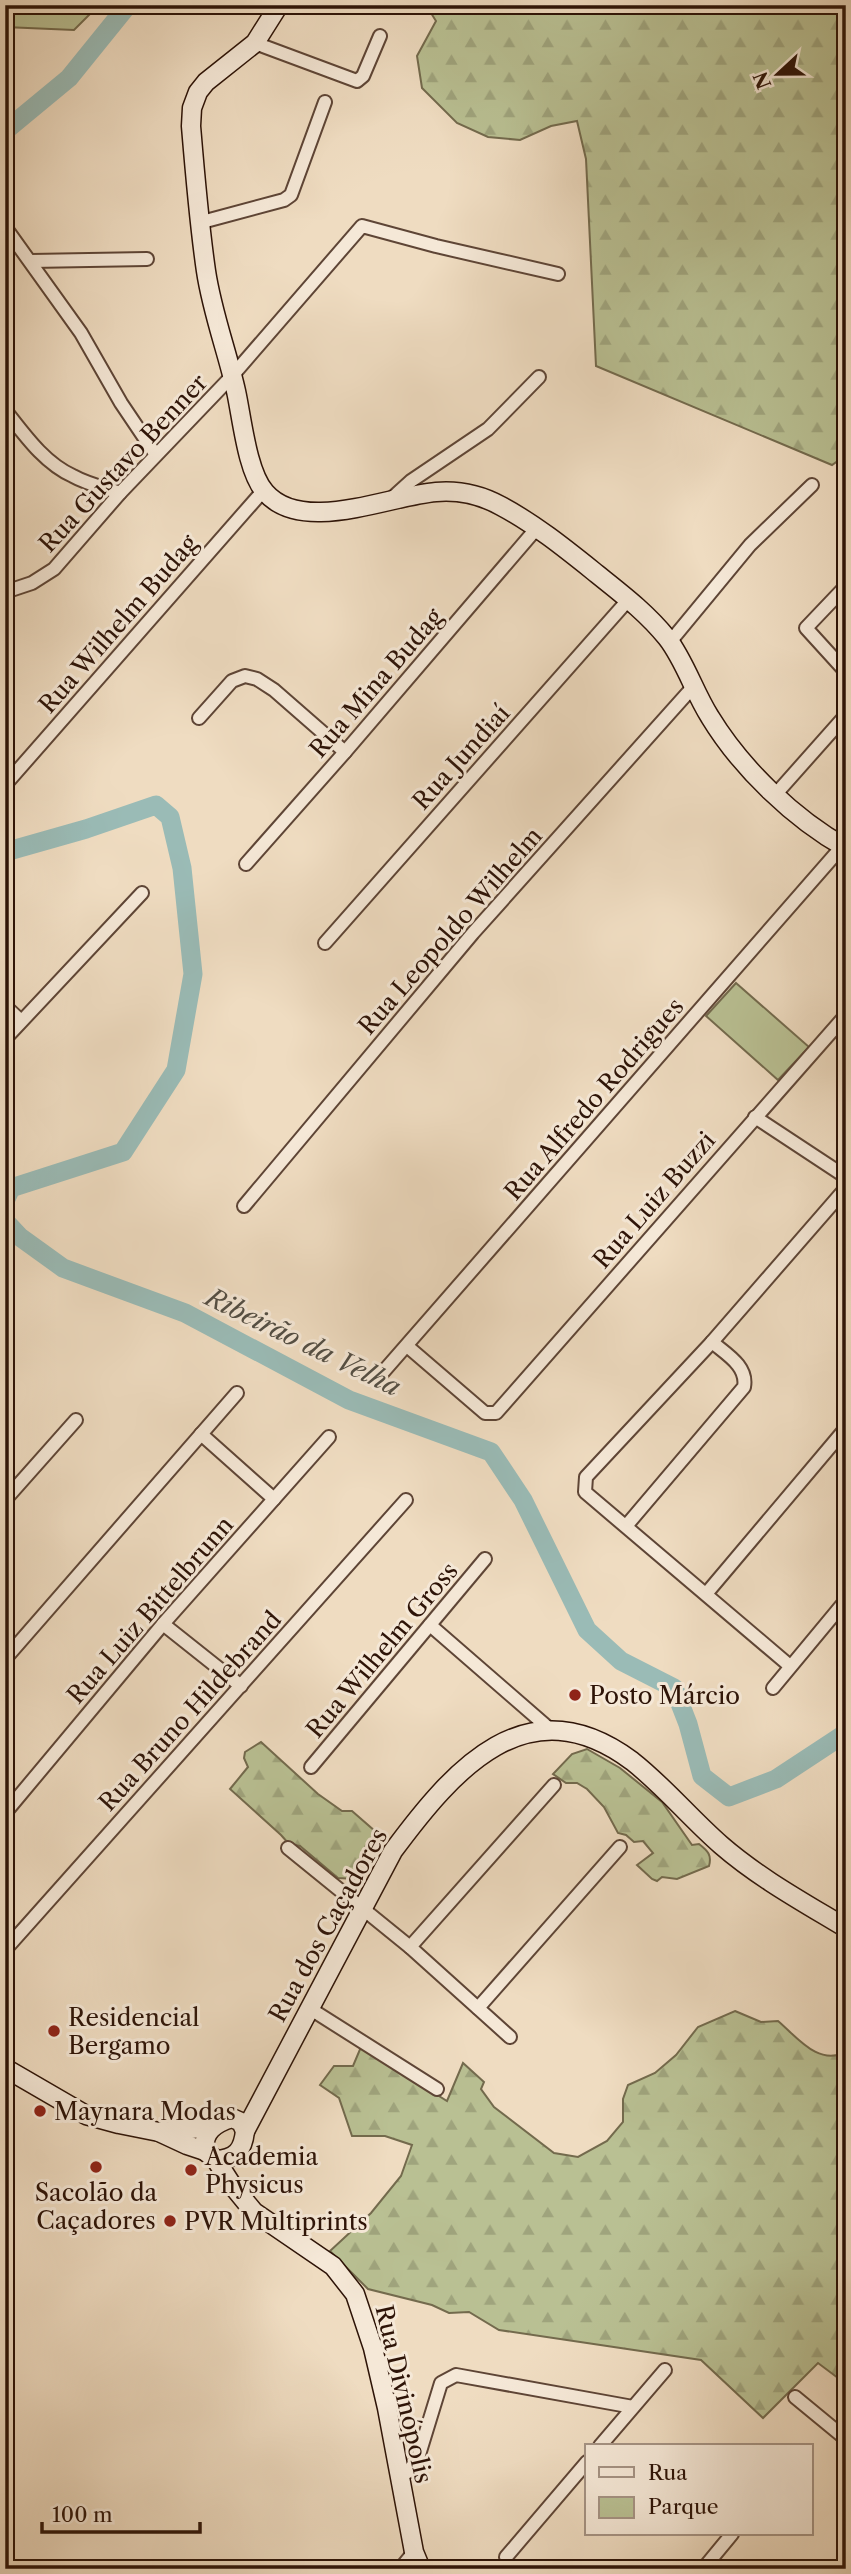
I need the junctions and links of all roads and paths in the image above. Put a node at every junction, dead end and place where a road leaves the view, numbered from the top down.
1 (279, 5) edge
2 (380, 36) dead end
3 (255, 43) junction
4 (325, 102) dead end
5 (202, 222) junction
6 (5, 227) edge
7 (147, 259) dead end
8 (31, 261) junction
9 (558, 274) dead end
10 (232, 376) junction
11 (539, 377) dead end
12 (5, 410) edge
13 (156, 455) junction
14 (812, 485) dead end
15 (263, 491) junction
16 (120, 493) junction
17 (390, 500) junction
18 (536, 528) junction
19 (846, 586) edge
20 (5, 592) edge
21 (629, 600) junction
22 (670, 642) junction
23 (846, 672) edge
24 (692, 687) junction
25 (846, 715) edge
26 (199, 719) dead end
27 (345, 752) junction
28 (5, 785) edge
29 (775, 795) junction
30 (844, 845) edge
31 (246, 864) dead end
32 (142, 893) dead end
33 (325, 943) dead end
34 (5, 1006) edge
35 (846, 1015) edge
36 (21, 1021) junction
37 (5, 1040) edge
38 (755, 1117) junction
39 (846, 1177) edge
40 (846, 1188) edge
41 (244, 1206) dead end
42 (712, 1342) junction
43 (407, 1346) junction
44 (377, 1379) dead end
45 (237, 1393) dead end
46 (76, 1420) dead end
47 (846, 1429) edge
48 (201, 1434) junction
49 (329, 1437) dead end
50 (274, 1499) junction
51 (5, 1500) edge
52 (406, 1500) dead end
53 (627, 1525) junction
54 (485, 1559) dead end
55 (706, 1594) junction
56 (846, 1600) edge
57 (163, 1624) junction
58 (430, 1625) junction
59 (5, 1659) edge
60 (790, 1666) junction
61 (240, 1686) junction
62 (773, 1688) dead end
63 (552, 1731) junction
64 (311, 1767) dead end
65 (554, 1785) dead end
66 (5, 1813) edge
67 (620, 1847) dead end
68 (288, 1849) dead end
69 (362, 1907) junction
70 (846, 1928) edge
71 (410, 1947) junction
72 (5, 1950) edge
73 (309, 2008) junction
74 (478, 2008) junction
75 (510, 2037) dead end
76 (5, 2068) edge
77 (273, 2076) junction
78 (437, 2089) dead end
79 (232, 2118) junction
80 (212, 2127) junction
81 (245, 2131) junction
82 (159, 2132) junction
83 (218, 2156) junction
84 (665, 2370) dead end
85 (795, 2397) dead end
86 (633, 2407) junction
87 (846, 2439) edge
88 (602, 2444) edge
89 (585, 2464) edge
90 (399, 2475) junction
91 (730, 2536) edge
92 (506, 2557) dead end
93 (417, 2560) edge
94 (400, 2569) edge
95 (703, 2569) edge

1 - 3 main road
2 - 3 street
3 - 5 main road
4 - 5 street
5 - 10 main road
6 - 8 street
7 - 8 street
8 - 13 street
9 - 10 street, Rua Gustavo Benner
10 - 13 street, Rua Gustavo Benner
10 - 15 main road
11 - 17 street
12 - 16 street
13 - 16 street, Rua Gustavo Benner
14 - 22 street
15 - 17 main road
15 - 28 street, Rua Wilhelm Budag
16 - 20 street, Rua Gustavo Benner
17 - 18 main road
18 - 21 main road
18 - 27 street, Rua Mina Budag
19 - 23 street
21 - 22 main road
21 - 33 street, Rua Jundiaí
22 - 24 main road
24 - 29 main road
24 - 41 street, Rua Leopoldo Wilhelm
25 - 29 street
26 - 27 street
27 - 31 street, Rua Mina Budag
29 - 30 main road
30 - 43 street, Rua Alfredo Rodrigues
32 - 36 street
34 - 36 street
35 - 38 street, Rua Luiz Buzzi
36 - 37 street
38 - 39 street
38 - 43 street, Rua Luiz Buzzi
40 - 42 street
42 - 53 street
42 - 53 street
43 - 44 street, Rua Alfredo Rodrigues
45 - 48 street
46 - 51 street
47 - 55 street
48 - 50 street
48 - 59 street
49 - 50 street, Rua Luiz Bittelbrunn
50 - 57 street, Rua Luiz Bittelbrunn
52 - 61 street, Rua Bruno Hildebrand
53 - 55 street
54 - 58 street, Rua Wilhelm Gross
55 - 60 street
56 - 60 street
57 - 61 street
57 - 66 street, Rua Luiz Bittelbrunn
58 - 63 street
58 - 64 street, Rua Wilhelm Gross
60 - 62 street
61 - 72 street, Rua Bruno Hildebrand
63 - 69 main road, Rua dos Caçadores
63 - 70 main road, Rua dos Caçadores
65 - 71 street
67 - 74 street
68 - 69 street
69 - 71 street
69 - 73 main road, Rua dos Caçadores
71 - 74 street
73 - 77 main road, Rua dos Caçadores
73 - 78 street
74 - 75 street
76 - 82 main road
77 - 79 main road, Rua dos Caçadores
77 - 81 main road, Rua dos Caçadores
79 - 80 main road
79 - 81 main road
80 - 82 main road
80 - 83 main road
81 - 83 main road
82 - 83 main road
83 - 90 main road, Rua Divinópolis
84 - 86 street
85 - 87 street
86 - 88 street
86 - 90 street
89 - 92 street
90 - 93 main road, Rua Divinópolis
91 - 95 street
93 - 94 street

